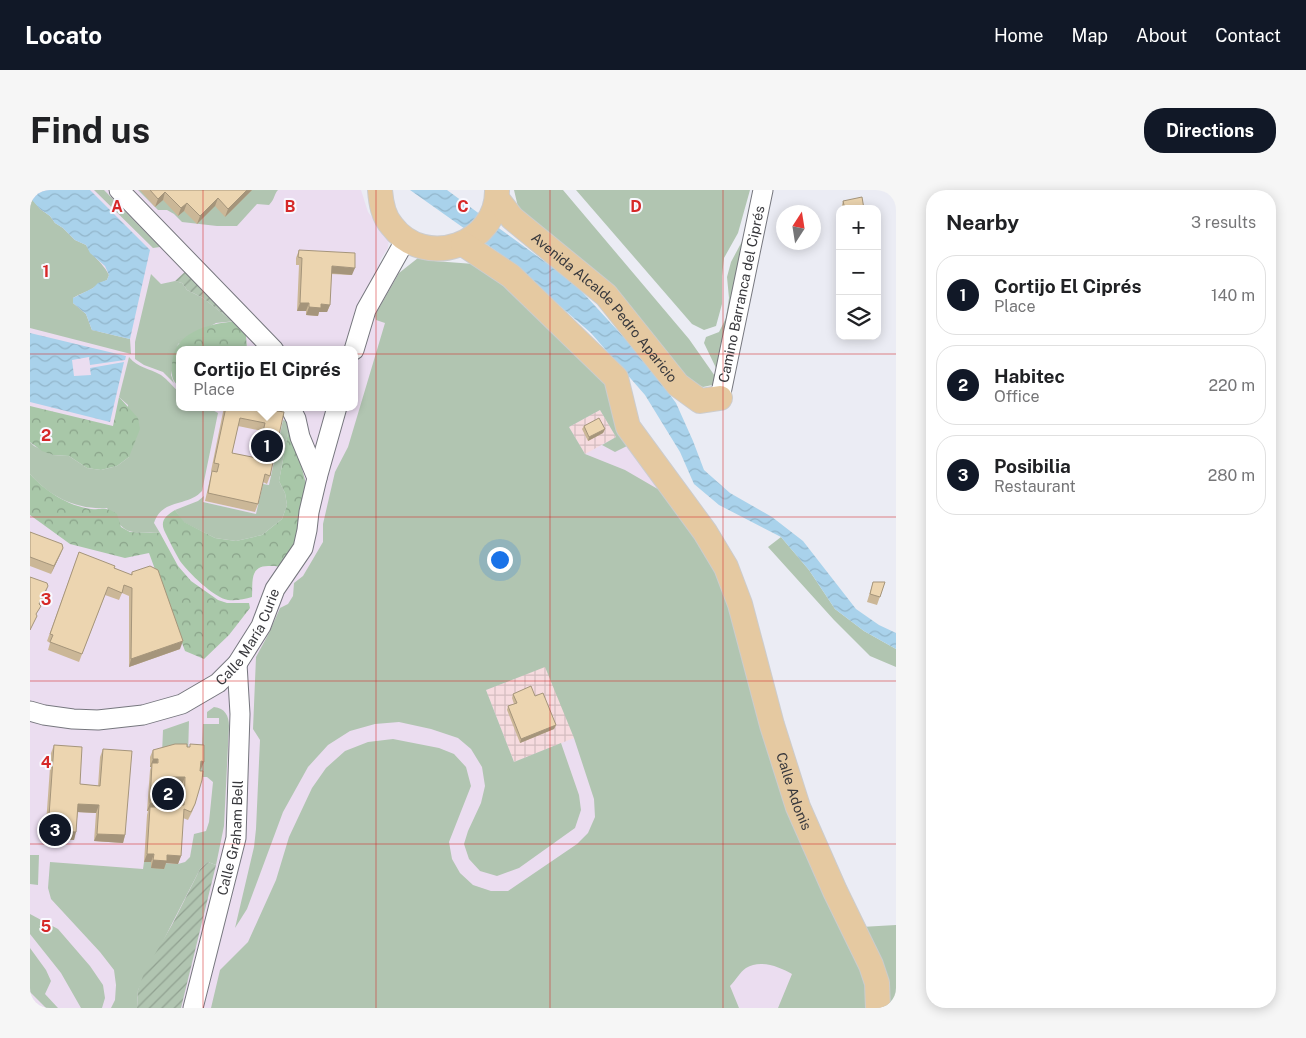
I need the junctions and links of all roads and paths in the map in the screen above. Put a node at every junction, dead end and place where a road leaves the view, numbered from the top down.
1 (119, 190) edge
2 (380, 190) edge
3 (763, 190) edge
4 (497, 195) edge
5 (406, 240) junction
6 (463, 244) junction
7 (270, 346) edge
8 (355, 346) edge
9 (720, 398) joint
10 (292, 411) edge
11 (336, 411) edge
12 (317, 478) junction
13 (237, 664) junction
14 (30, 711) edge
15 (193, 1008) edge
16 (878, 1008) edge

1 - 7 street
2 - 5 main road, Avenida Alcalde Pedro Aparicio
3 - 9 street, Camino Barranca del Ciprés
4 - 6 main road, Avenida Alcalde Pedro Aparicio
4 - 9 main road, Avenida Alcalde Pedro Aparicio
5 - 6 main road, Avenida Alcalde Pedro Aparicio
5 - 8 street
6 - 16 main road, Calle Adonis
10 - 12 street
11 - 12 street, Calle María Curie
12 - 13 street, Calle María Curie
13 - 14 street, Calle María Curie
13 - 15 street, Calle Graham Bell

